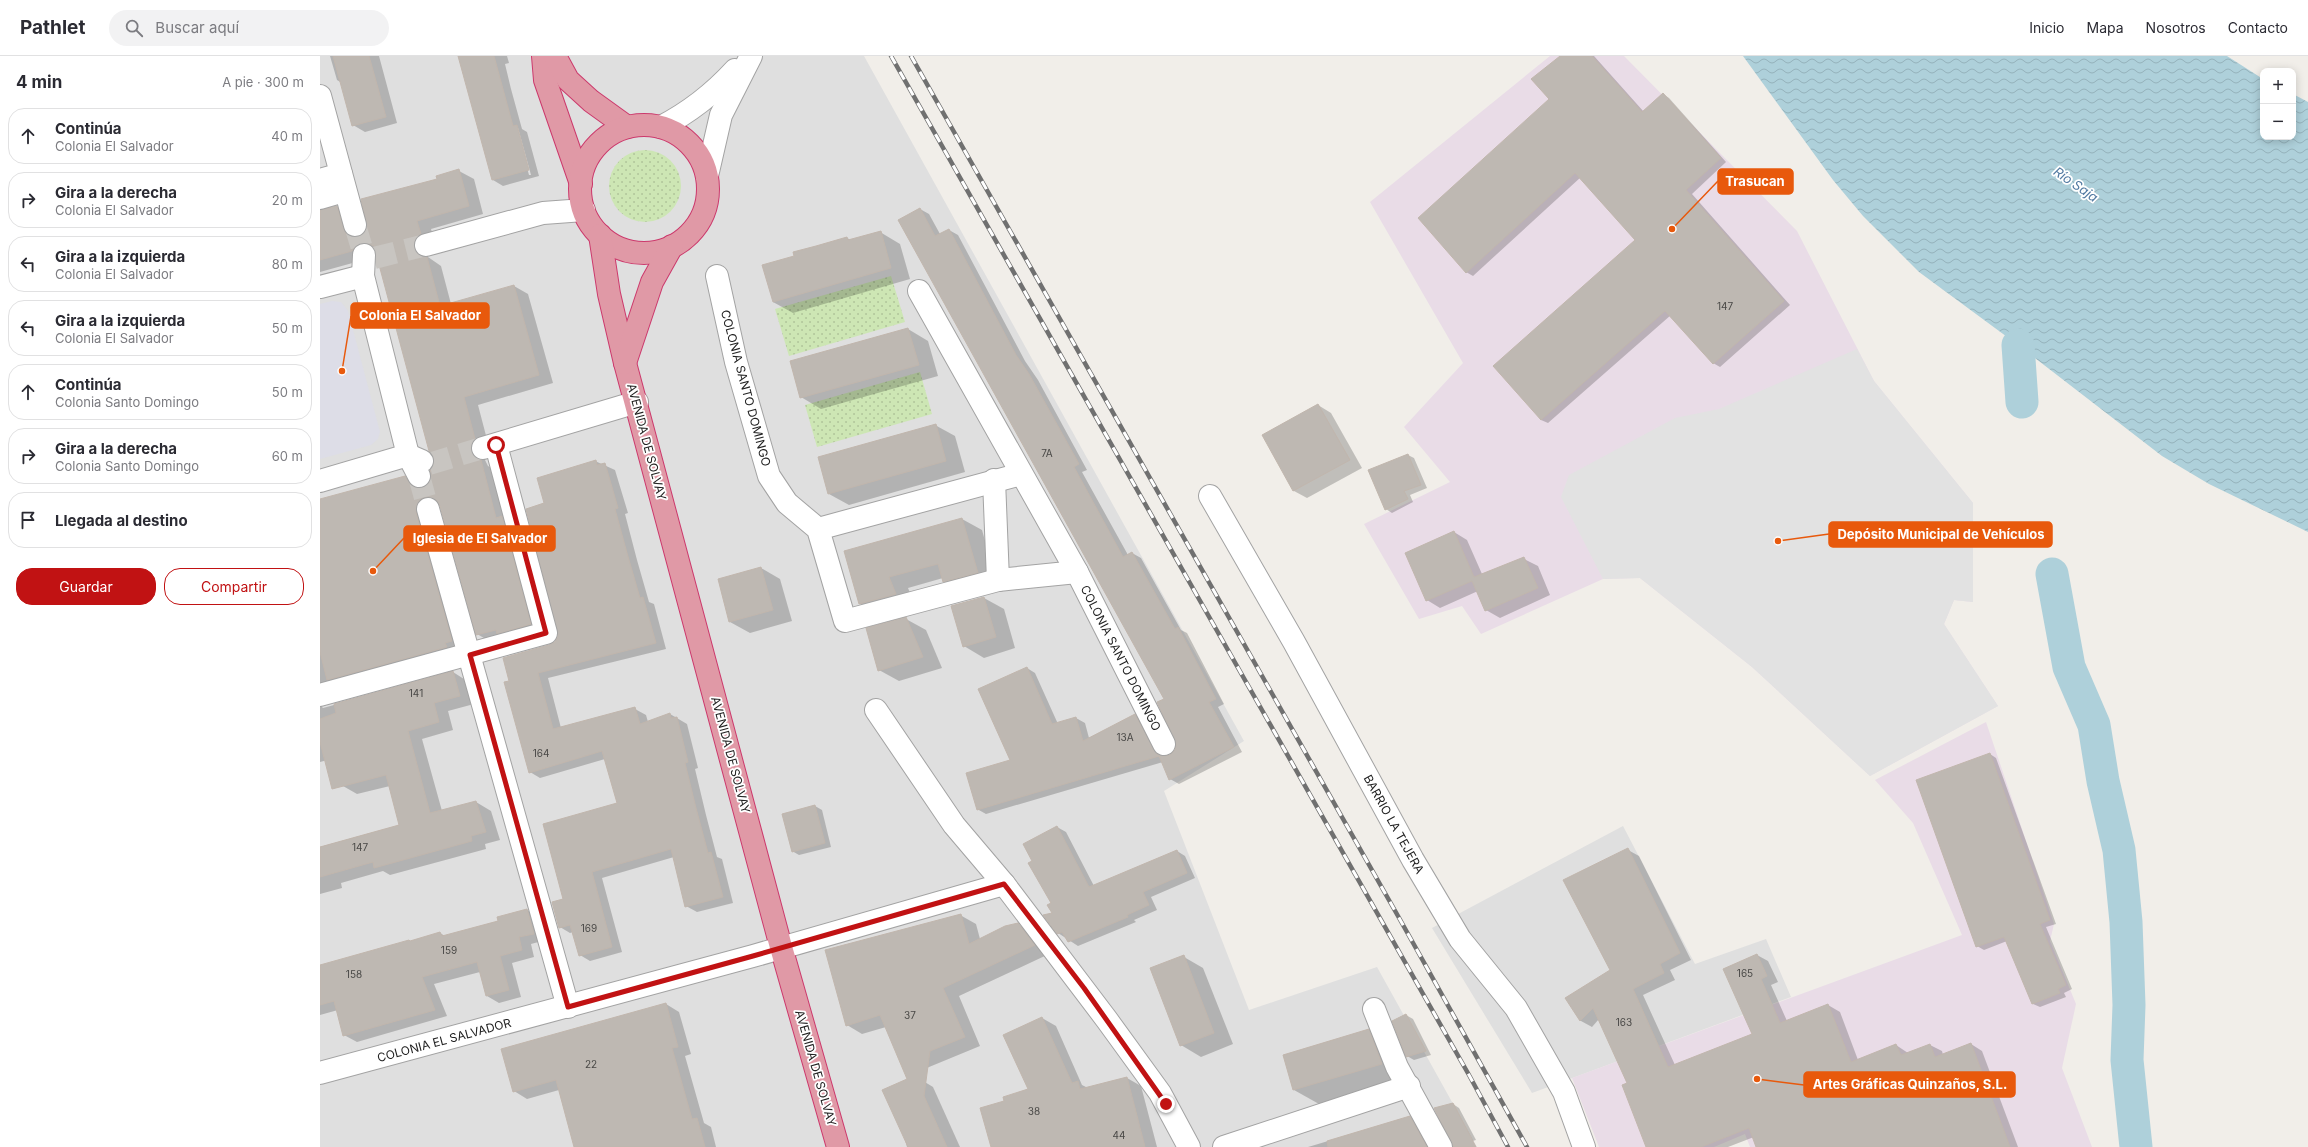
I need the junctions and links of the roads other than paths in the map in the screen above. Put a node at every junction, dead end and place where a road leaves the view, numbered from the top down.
1 (542, 56) edge
2 (555, 56) edge
3 (749, 56) edge
4 (320, 96) edge
5 (627, 127) junction
6 (661, 127) junction
7 (707, 176) junction
8 (320, 180) edge
9 (342, 183) junction
10 (581, 184) junction
11 (320, 198) edge
12 (584, 210) junction
13 (355, 225) tunnel mouth
14 (600, 235) junction
15 (426, 245) tunnel mouth
16 (672, 246) junction
17 (717, 276) dead end
18 (320, 287) edge
19 (918, 291) dead end
20 (625, 363) junction
21 (637, 402) junction
22 (408, 455) junction
23 (424, 470) tunnel mouth
24 (1021, 474) junction
25 (994, 480) junction
26 (320, 481) edge
27 (1210, 496) dead end
28 (428, 509) tunnel mouth
29 (818, 529) junction
30 (1078, 572) junction
31 (998, 580) junction
32 (470, 655) junction
33 (320, 695) edge
34 (876, 710) dead end
35 (1164, 744) dead end
36 (1004, 884) junction
37 (781, 947) junction
38 (568, 1007) junction
39 (1374, 1009) dead end
40 (320, 1073) edge
41 (1408, 1086) junction
42 (838, 1147) edge
43 (1189, 1147) edge
44 (1224, 1147) edge
45 (1441, 1147) edge
46 (1584, 1147) edge

1 - 10 highway
2 - 5 highway
3 - 6 street
3 - 7 street
4 - 9 street
5 - 6 highway
5 - 10 highway
6 - 7 highway
7 - 16 highway
8 - 9 street
9 - 11 street
9 - 13 street
10 - 12 highway
12 - 14 highway
12 - 15 street
14 - 16 highway
14 - 20 highway, AVENIDA DE SOLVAY
16 - 20 highway
17 - 29 street, COLONIA SANTO DOMINGO
18 - 22 street
19 - 24 street, COLONIA SANTO DOMINGO
20 - 21 highway, AVENIDA DE SOLVAY
21 - 32 street
21 - 37 highway, AVENIDA DE SOLVAY
22 - 23 street
22 - 26 street
24 - 25 street
24 - 30 street, COLONIA SANTO DOMINGO
25 - 29 street
25 - 31 street
27 - 46 street, BARRIO LA TEJERA
28 - 32 street
29 - 31 street, COLONIA SANTO DOMINGO
30 - 31 street, COLONIA SANTO DOMINGO
30 - 35 street, COLONIA SANTO DOMINGO
32 - 33 street
32 - 38 street
34 - 36 street
36 - 37 street
36 - 43 street
37 - 38 street, COLONIA EL SALVADOR
37 - 42 highway, AVENIDA DE SOLVAY
38 - 40 street, COLONIA EL SALVADOR
39 - 41 street
41 - 44 street
41 - 45 street

